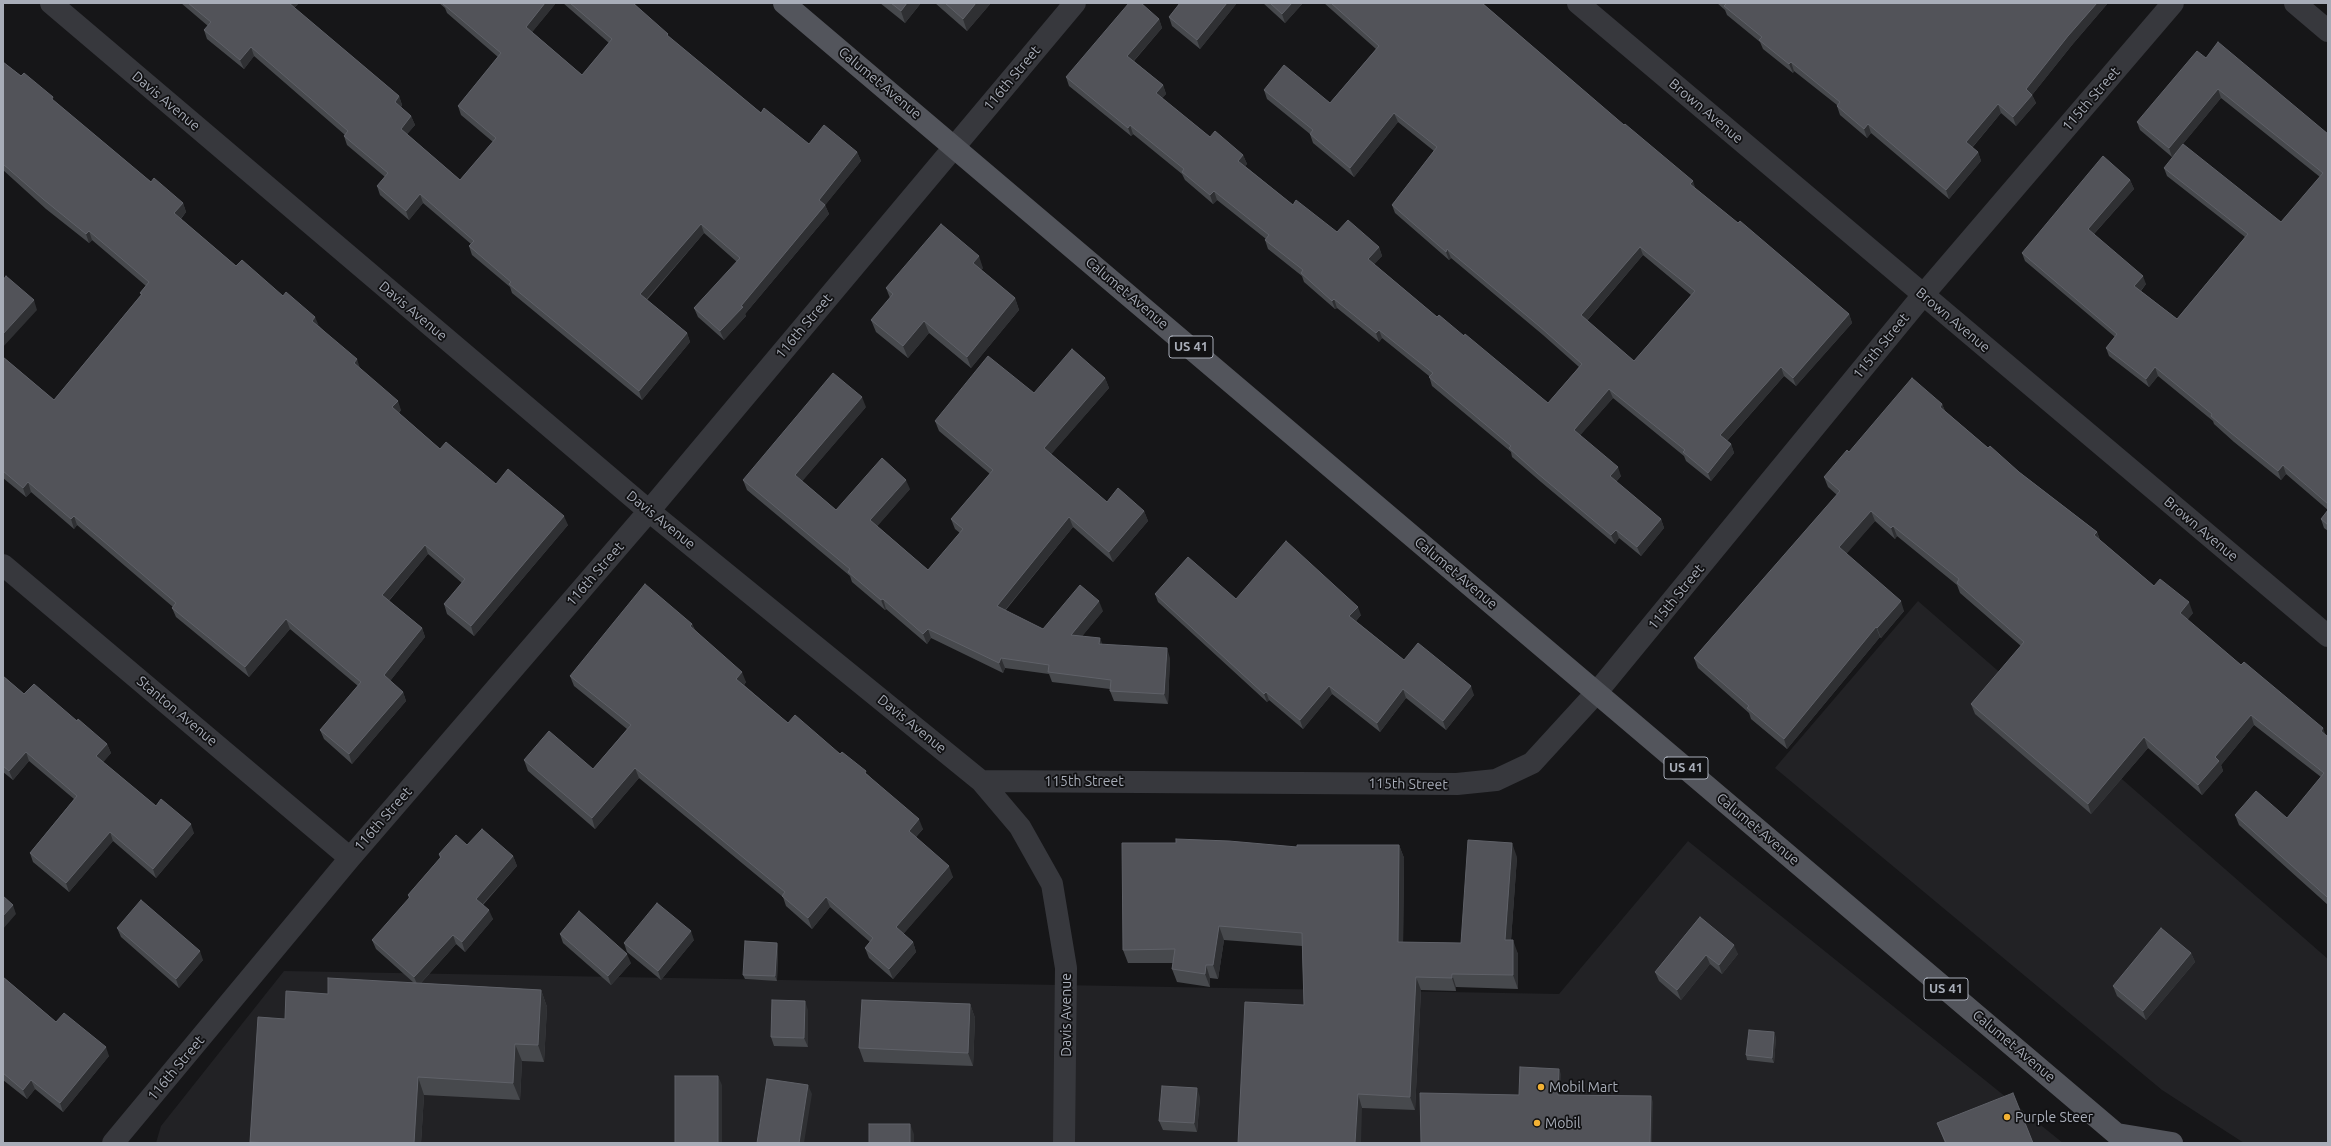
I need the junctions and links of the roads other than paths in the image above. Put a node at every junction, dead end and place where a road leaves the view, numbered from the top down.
1 (50, 3) edge
2 (784, 3) edge
3 (1075, 3) edge
4 (1578, 3) edge
5 (2173, 3) edge
6 (2295, 3) edge
7 (2328, 31) edge
8 (955, 147) junction
9 (1923, 295) junction
10 (649, 511) junction
11 (3, 565) edge
12 (2328, 636) edge
13 (1597, 692) junction
14 (981, 780) junction
15 (350, 858) junction
16 (2120, 1140) edge
17 (113, 1143) edge
18 (1064, 1143) edge
19 (2172, 1143) edge

1 - 10 street, Davis Avenue
2 - 8 main road, Calumet Avenue / US 41
3 - 8 street, 116th Street
4 - 9 street, Brown Avenue
5 - 9 street, 115th Street
6 - 7 street
8 - 10 street, 116th Street
8 - 13 main road, Calumet Avenue / US 41
9 - 12 street, Brown Avenue
9 - 13 street, 115th Street
10 - 14 street, Davis Avenue
10 - 15 street, 116th Street
11 - 15 street, Stanton Avenue
13 - 14 street, 115th Street
13 - 16 main road, Calumet Avenue / US 41
14 - 18 street, Davis Avenue
15 - 17 street, 116th Street
16 - 19 main road

